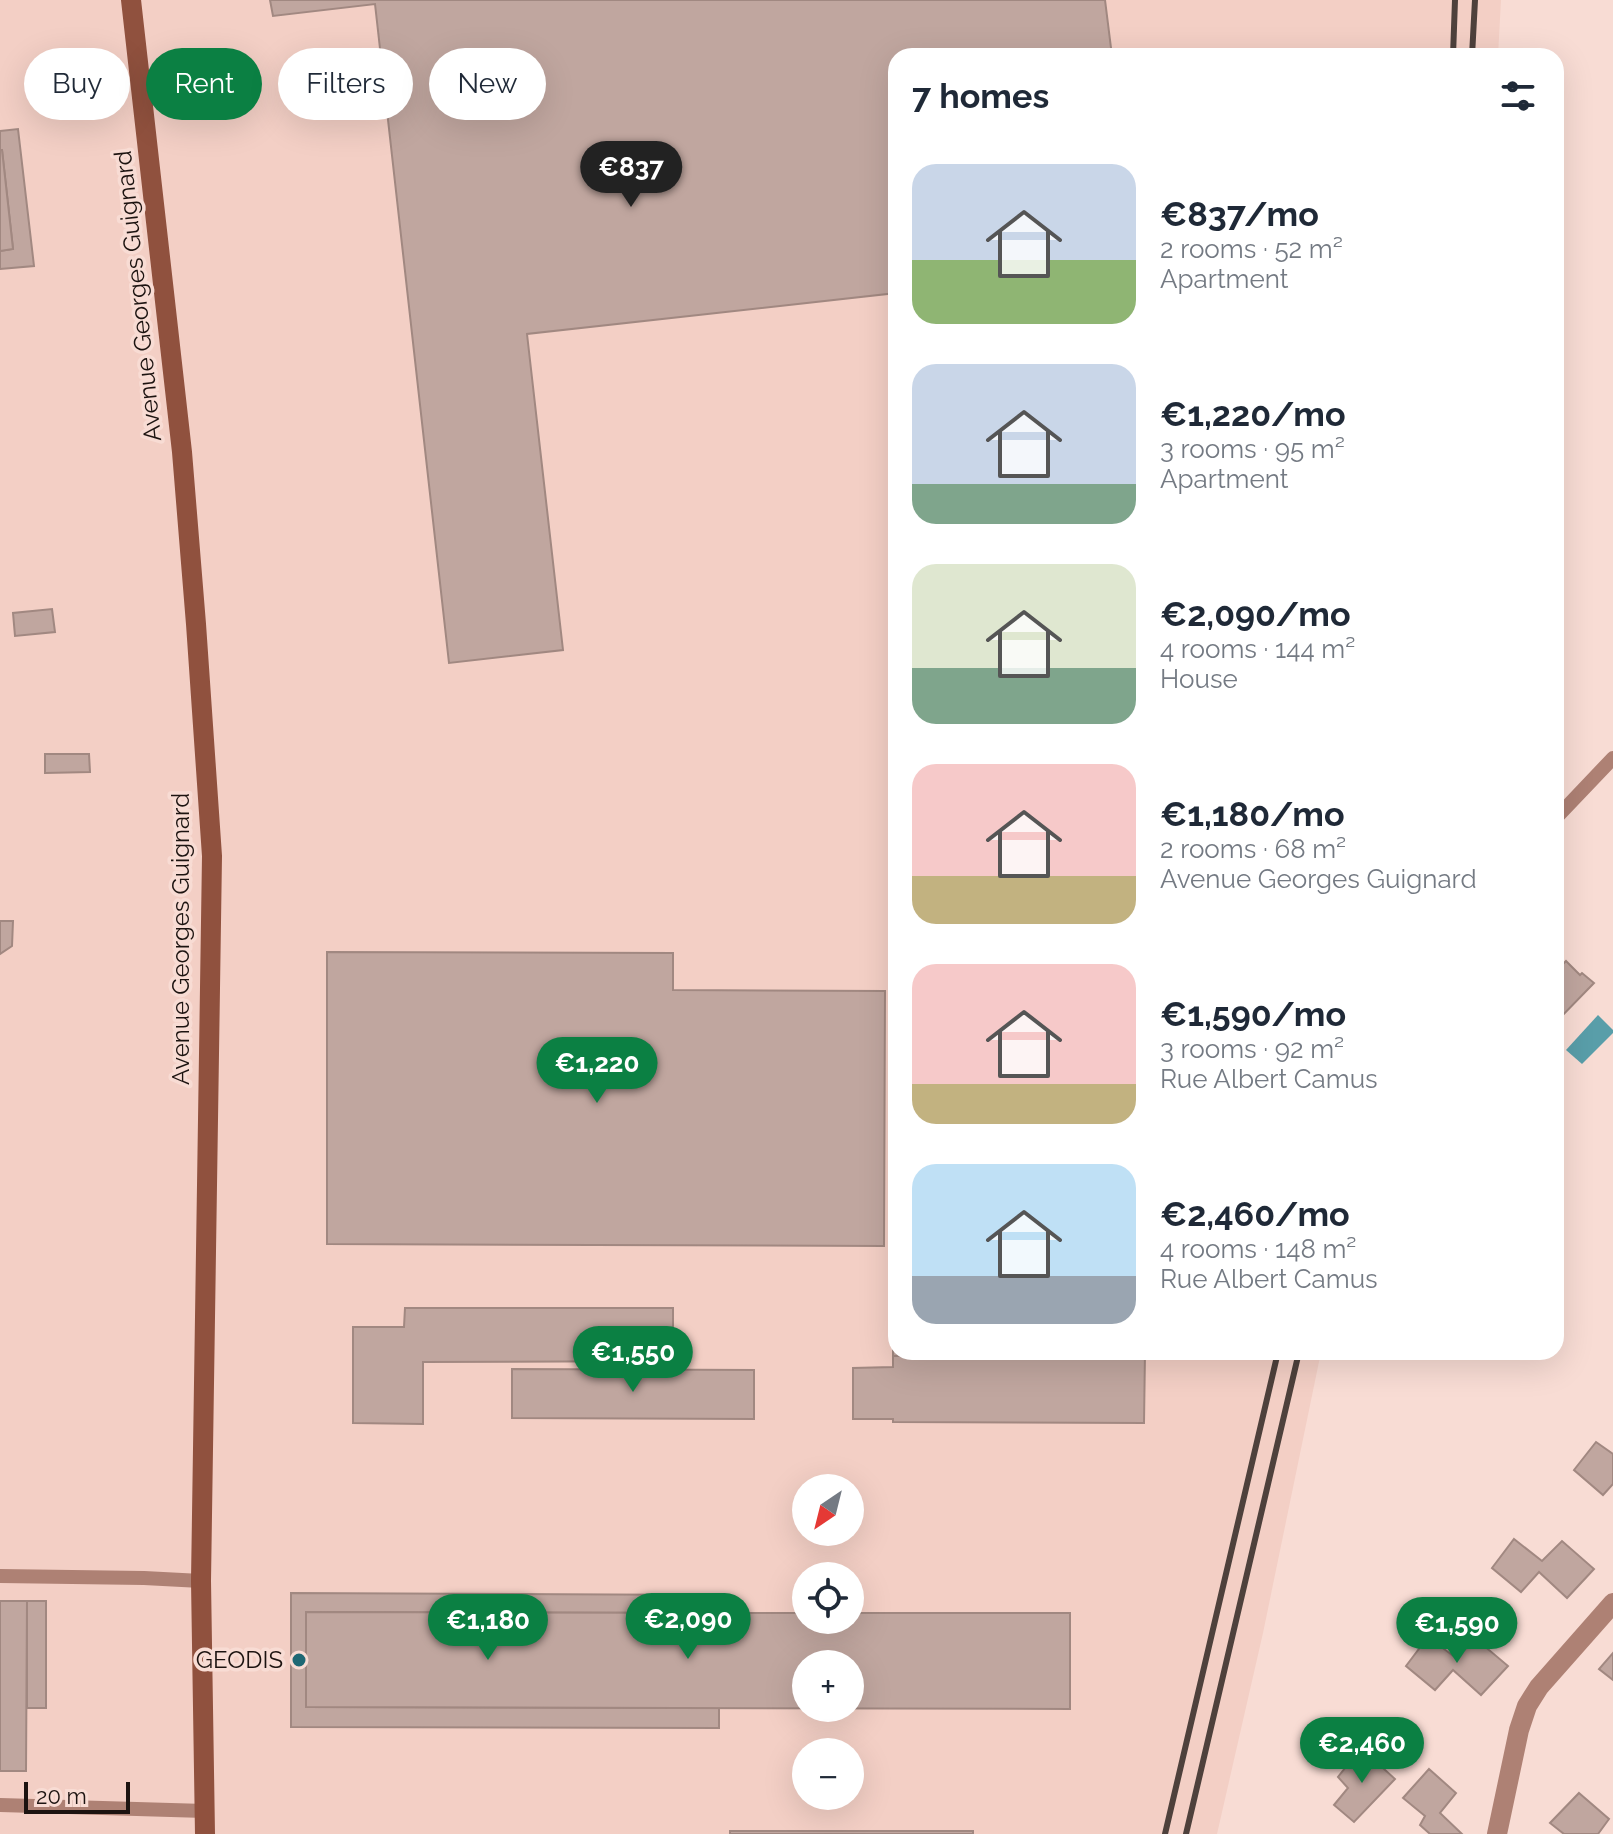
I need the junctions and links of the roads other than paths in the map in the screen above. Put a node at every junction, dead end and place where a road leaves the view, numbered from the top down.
1 (131, 0) edge
2 (1613, 758) edge
3 (1564, 810) edge
4 (0, 1576) edge
5 (201, 1581) junction
6 (1613, 1603) edge
7 (0, 1805) edge
8 (205, 1811) junction
9 (205, 1834) edge
10 (1497, 1834) edge

1 - 5 street, Avenue Georges Guignard
2 - 3 lane
4 - 5 lane
5 - 8 street, Avenue Georges Guignard
6 - 10 street
7 - 8 lane
8 - 9 street, Avenue Georges Guignard

